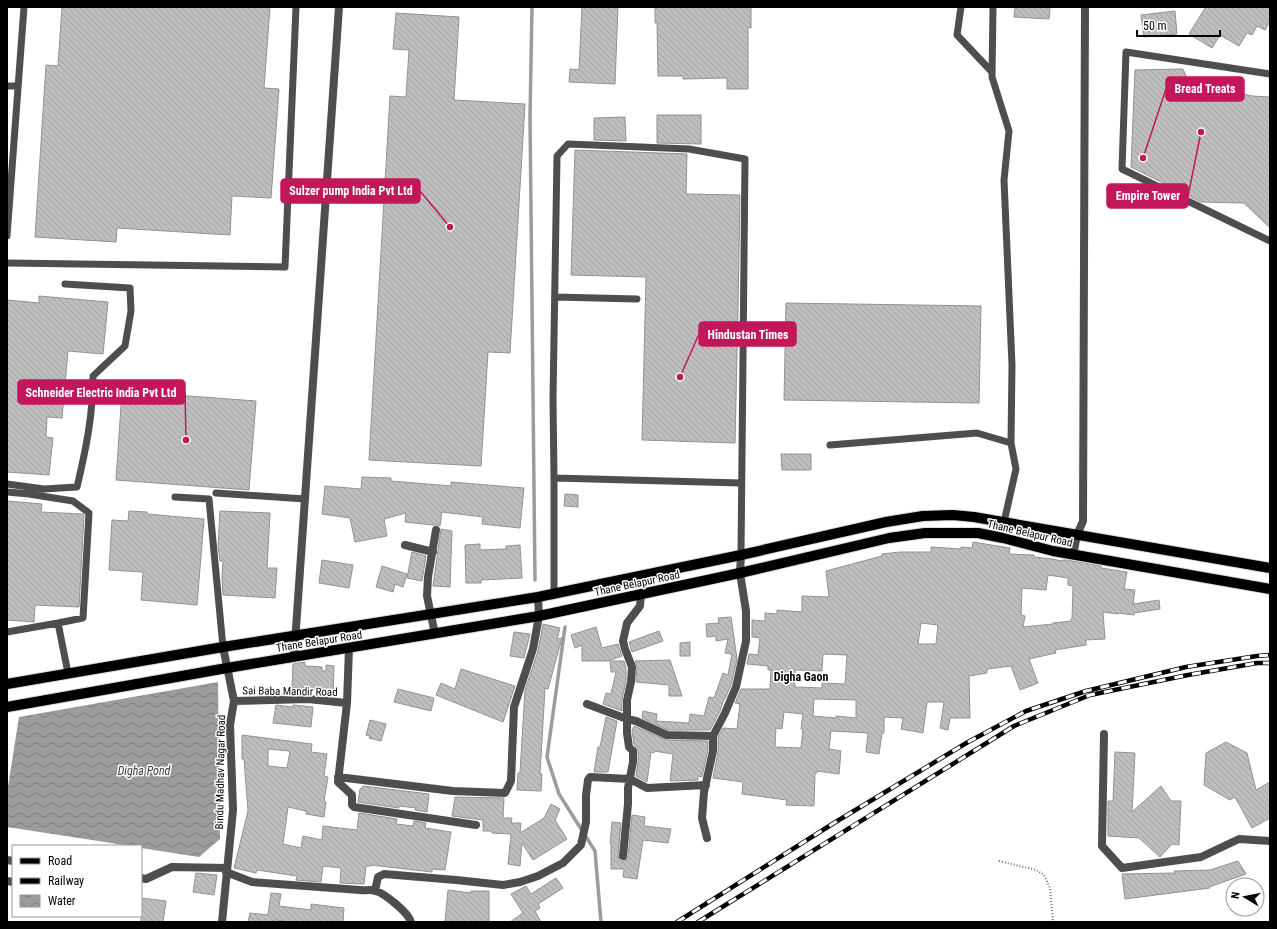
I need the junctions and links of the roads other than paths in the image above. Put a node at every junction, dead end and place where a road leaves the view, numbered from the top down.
1 (24, 7) edge
2 (296, 7) edge
3 (339, 7) edge
4 (961, 7) edge
5 (993, 7) edge
6 (1085, 7) edge
7 (992, 72) junction
8 (1270, 74) edge
9 (7, 86) edge
10 (18, 86) junction
11 (7, 236) edge
12 (1270, 241) edge
13 (7, 263) edge
14 (65, 284) dead end
15 (555, 297) junction
16 (637, 299) dead end
17 (1011, 442) junction
18 (830, 445) dead end
19 (554, 478) junction
20 (741, 483) junction
21 (7, 484) edge
22 (7, 492) edge
23 (216, 493) dead end
24 (174, 497) dead end
25 (305, 499) junction
26 (1004, 522) junction
27 (436, 530) dead end
28 (1077, 534) junction
29 (405, 545) dead end
30 (433, 552) junction
31 (740, 555) junction
32 (1073, 555) junction
33 (1270, 568) edge
34 (740, 573) junction
35 (1270, 589) edge
36 (554, 593) junction
37 (641, 594) junction
38 (538, 597) junction
39 (431, 614) junction
40 (540, 616) junction
41 (58, 623) junction
42 (7, 632) edge
43 (435, 634) junction
44 (296, 636) junction
45 (223, 647) junction
46 (349, 648) junction
47 (294, 657) junction
48 (227, 668) junction
49 (68, 673) junction
50 (7, 684) edge
51 (234, 701) junction
52 (347, 703) junction
53 (586, 704) dead end
54 (7, 707) edge
55 (627, 719) junction
56 (1104, 734) dead end
57 (713, 736) junction
58 (338, 777) junction
59 (630, 779) junction
60 (706, 785) junction
61 (476, 825) dead end
62 (707, 838) dead end
63 (1270, 841) edge
64 (623, 856) dead end
65 (226, 870) junction
66 (142, 878) edge
67 (375, 890) junction
68 (222, 922) edge
69 (411, 922) edge

1 - 10 lane
2 - 13 lane
3 - 25 street
4 - 7 lane
5 - 7 lane
6 - 28 street
7 - 17 lane
8 - 12 lane
9 - 10 lane
10 - 11 lane
14 - 21 lane
15 - 16 lane
15 - 19 lane
15 - 20 lane
17 - 18 lane
17 - 26 lane
19 - 20 lane
19 - 36 lane
20 - 31 lane
22 - 41 lane
23 - 25 lane
24 - 45 lane
25 - 44 street
26 - 28 main road, Thane Belapur Road
26 - 31 main road, Thane Belapur Road
27 - 30 street
28 - 32 street
28 - 33 main road, Thane Belapur Road
29 - 30 street
30 - 39 street
31 - 34 street
31 - 36 main road, Thane Belapur Road
32 - 34 main road, Thane Belapur Road
32 - 35 main road, Thane Belapur Road
34 - 37 main road, Thane Belapur Road
34 - 57 street
36 - 38 main road, Thane Belapur Road
37 - 40 main road, Thane Belapur Road
37 - 55 street
38 - 39 main road, Thane Belapur Road
38 - 40 street
39 - 43 street
39 - 44 main road, Thane Belapur Road
40 - 43 main road, Thane Belapur Road
40 - 58 street
41 - 42 lane
41 - 49 lane
43 - 46 main road, Thane Belapur Road
44 - 45 main road, Thane Belapur Road
44 - 47 street
45 - 48 street, Bindu Madhav Nagar Road
45 - 49 main road, Thane Belapur Road
46 - 47 main road, Thane Belapur Road
46 - 52 street
47 - 48 main road, Thane Belapur Road
48 - 51 street, Bindu Madhav Nagar Road
48 - 54 main road, Thane Belapur Road
49 - 50 main road, Thane Belapur Road
51 - 52 street, Sai Baba Mandir Road
51 - 65 street, Bindu Madhav Nagar Road
52 - 58 street
53 - 55 street
55 - 57 street
55 - 59 street
56 - 63 street
57 - 60 street
58 - 61 street
59 - 60 street
59 - 64 street
59 - 67 street
60 - 62 street
65 - 66 street
65 - 67 street
65 - 68 street, Bindu Madhav Nagar Road
67 - 69 street

